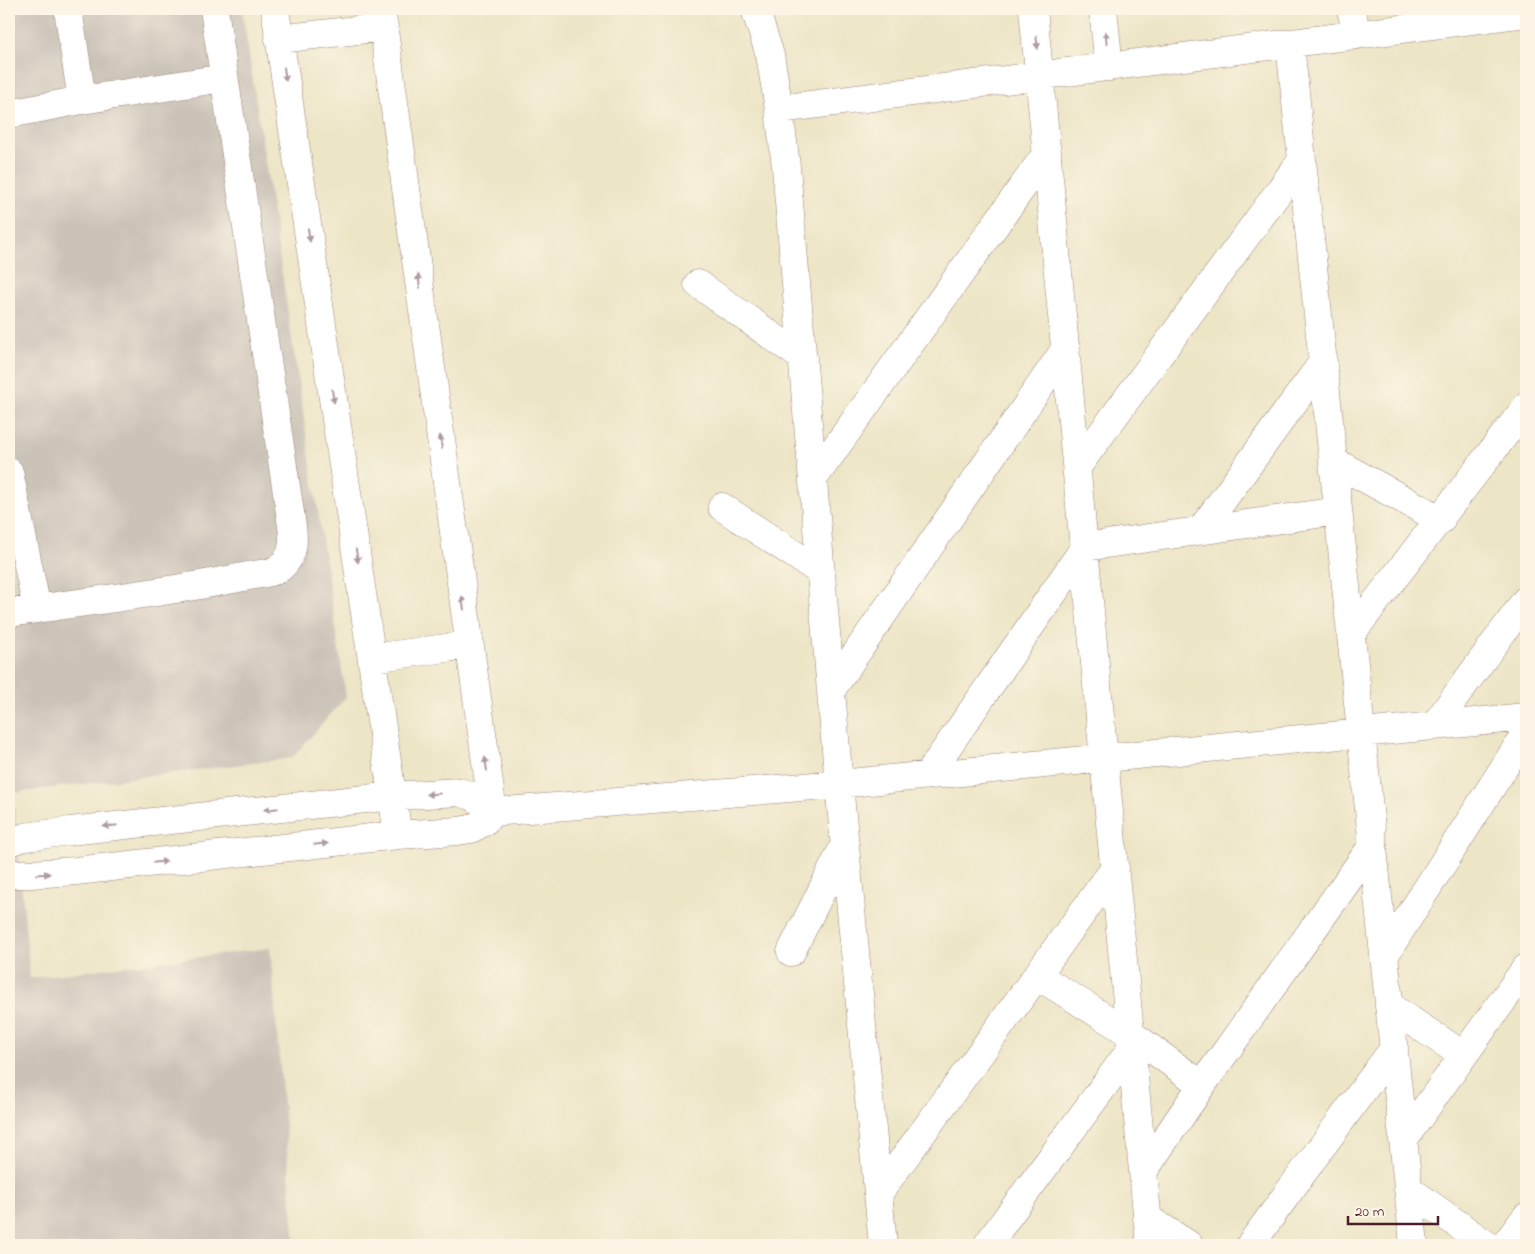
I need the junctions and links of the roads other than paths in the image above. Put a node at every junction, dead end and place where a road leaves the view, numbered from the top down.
1 (68, 9) edge
2 (214, 9) edge
3 (275, 9) edge
4 (756, 9) edge
5 (1033, 9) edge
6 (1103, 9) edge
7 (1351, 9) edge
8 (1526, 13) edge
9 (382, 18) edge
10 (1357, 35) junction
11 (279, 39) junction
12 (1290, 44) junction
13 (1109, 67) junction
14 (1040, 75) junction
15 (224, 78) junction
16 (82, 100) junction
17 (779, 109) junction
18 (9, 114) edge
19 (1048, 153) junction
20 (1302, 160) junction
21 (698, 284) dead end
22 (1066, 348) junction
23 (803, 358) junction
24 (1323, 362) junction
25 (1526, 408) edge
26 (1333, 461) junction
27 (1077, 467) junction
28 (9, 472) edge
29 (813, 479) junction
30 (722, 507) dead end
31 (1338, 511) junction
32 (1441, 520) junction
33 (1201, 530) junction
34 (1085, 547) junction
35 (821, 572) junction
36 (1526, 600) edge
37 (37, 609) junction
38 (9, 613) edge
39 (1351, 634) junction
40 (468, 645) junction
41 (372, 658) junction
42 (831, 690) junction
43 (1526, 717) edge
44 (1434, 726) junction
45 (1361, 733) junction
46 (1526, 733) edge
47 (1105, 758) junction
48 (928, 775) junction
49 (839, 784) junction
50 (393, 796) junction
51 (493, 812) junction
52 (70, 831) junction
53 (398, 835) junction
54 (9, 842) edge
55 (845, 844) junction
56 (1373, 845) junction
57 (1115, 868) junction
58 (76, 872) junction
59 (9, 874) edge
60 (791, 952) dead end
61 (1384, 956) junction
62 (1526, 968) edge
63 (1038, 976) junction
64 (1389, 1006) junction
65 (1131, 1041) junction
66 (1394, 1048) junction
67 (1463, 1055) junction
68 (1202, 1085) junction
69 (1403, 1140) junction
70 (1143, 1172) junction
71 (1408, 1190) junction
72 (878, 1194) junction
73 (1526, 1217) edge
74 (1147, 1218) junction
75 (883, 1245) edge
76 (987, 1245) edge
77 (1150, 1245) edge
78 (1189, 1245) edge
79 (1250, 1245) edge
80 (1414, 1245) edge
81 (1487, 1245) edge
82 (1505, 1245) edge

1 - 16 street
2 - 15 street
3 - 11 street
4 - 17 street
5 -> 14 street
13 -> 6 street
7 - 10 street
8 - 10 street
9 - 11 street
40 -> 9 street
10 - 12 street
11 -> 41 street
12 - 13 street
12 - 20 street
13 - 14 street
14 - 17 street
14 - 19 street
15 - 16 street
15 - 37 street
16 - 18 street
17 - 23 street
19 - 22 street
19 - 29 street
20 - 24 street
20 - 27 street
21 - 23 street
22 - 27 street
22 - 42 street
23 - 29 street
24 - 26 street
24 - 33 street
25 - 32 street
26 - 31 street
26 - 32 street
27 - 34 street
28 - 37 street
29 - 35 street
30 - 35 street
31 - 33 street
31 - 39 street
32 - 39 street
33 - 34 street
34 - 47 street
34 - 48 street
35 - 42 street
36 - 44 street
37 - 38 street
39 - 45 street
40 - 41 street
51 -> 40 street
41 - 50 street
42 - 49 street
43 - 44 street
44 - 45 street
45 - 47 street
45 - 56 street
46 - 61 street
47 - 48 street
47 - 57 street
48 - 49 street
49 - 51 street
49 - 55 street
51 -> 50 street
50 -> 52 street
50 - 53 street
51 - 53 street
52 - 54 street
52 - 58 street
58 -> 53 street
55 - 60 street
55 - 72 street
56 - 61 street
56 - 68 street
57 - 63 street
57 - 65 street
59 -> 58 street
61 - 64 street
62 - 67 street
63 - 65 street
63 - 72 street
64 - 66 street
64 - 67 street
65 - 68 street
65 - 70 street
65 - 76 street
66 - 69 street
66 - 79 street
67 - 69 street
68 - 70 street
69 - 71 street
70 - 74 street
71 - 80 street
71 - 81 street
72 - 75 street
73 - 82 street
74 - 77 street
74 - 78 street

